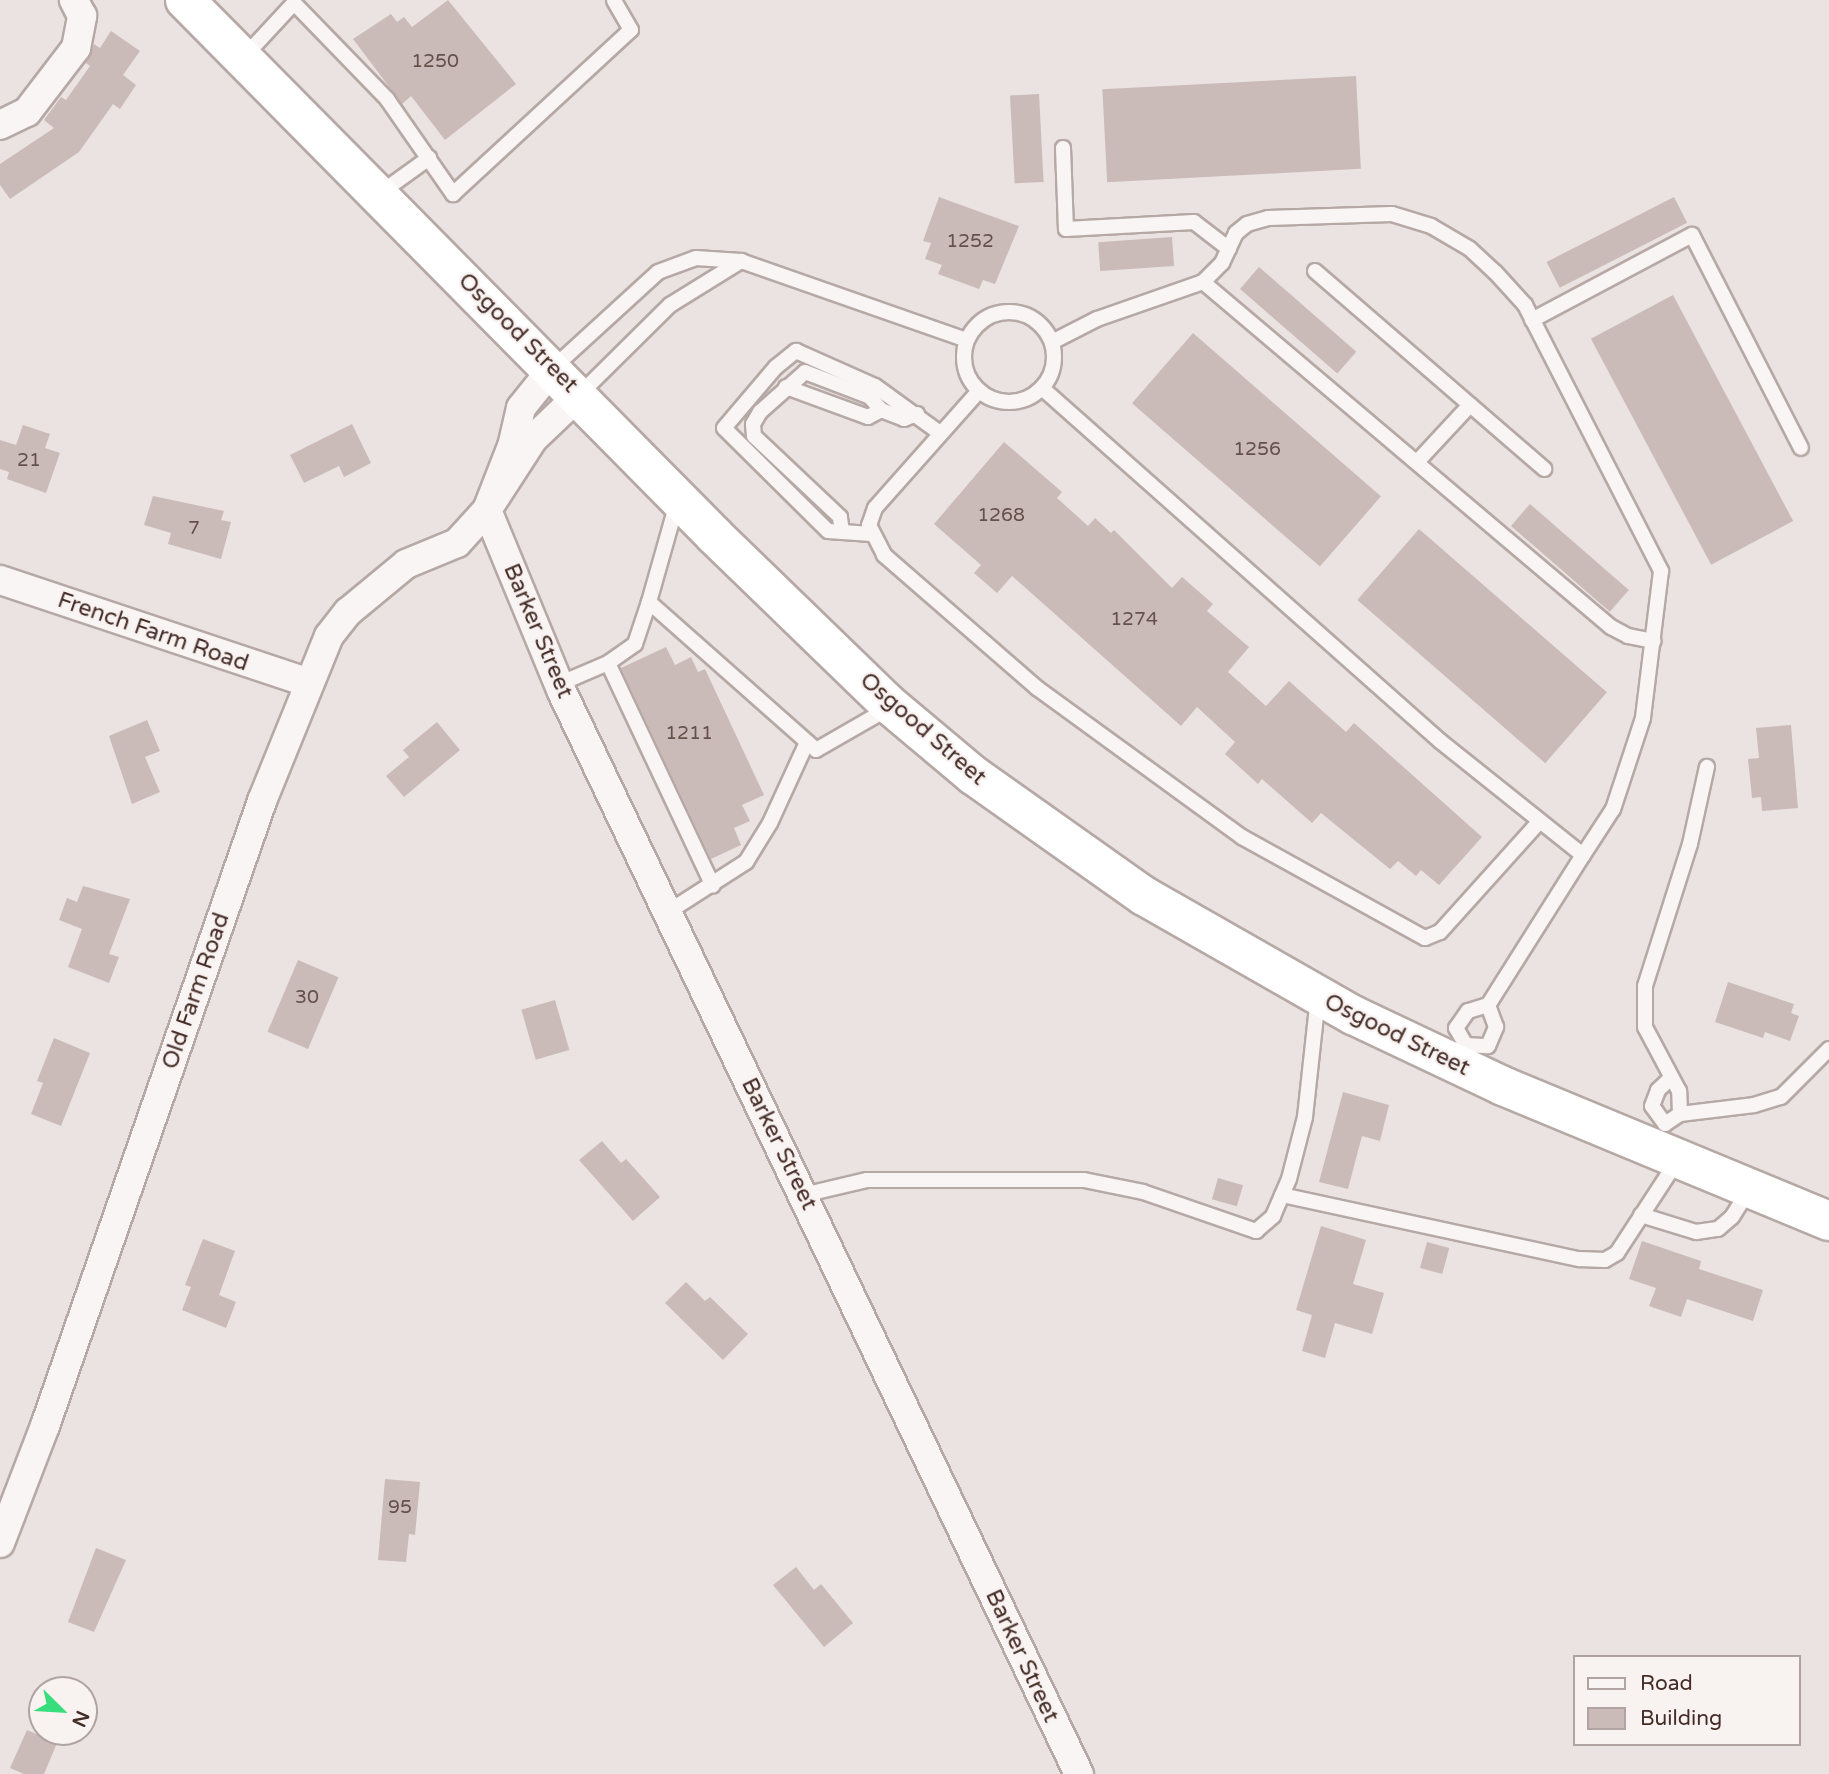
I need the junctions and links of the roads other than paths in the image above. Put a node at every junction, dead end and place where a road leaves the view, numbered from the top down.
1 (74, 0) edge
2 (185, 0) edge
3 (614, 0) edge
4 (289, 4) edge
5 (243, 58) junction
6 (0, 125) edge
7 (1063, 148) dead end
8 (429, 158) junction
9 (379, 194) junction
10 (1229, 249) junction
11 (741, 261) junction
12 (1315, 271) dead end
13 (1203, 282) junction
14 (1532, 320) junction
15 (967, 340) junction
16 (1052, 342) junction
17 (553, 368) junction
18 (786, 387) junction
19 (1042, 388) junction
20 (978, 392) junction
21 (579, 395) junction
22 (1470, 405) junction
23 (881, 410) junction
24 (916, 414) junction
25 (940, 433) junction
26 (1801, 447) dead end
27 (1417, 462) junction
28 (1544, 469) dead end
29 (679, 499) junction
30 (487, 510) junction
31 (842, 533) junction
32 (872, 534) junction
33 (0, 580) edge
34 (649, 602) junction
35 (1654, 641) junction
36 (608, 663) junction
37 (307, 682) junction
38 (559, 684) junction
39 (892, 707) junction
40 (807, 742) junction
41 (1707, 767) dead end
42 (1540, 821) junction
43 (1583, 855) junction
44 (713, 886) junction
45 (668, 912) junction
46 (1318, 997) junction
47 (1488, 1005) junction
48 (1829, 1049) edge
49 (1461, 1055) junction
50 (1671, 1079) junction
51 (1680, 1114) junction
52 (1669, 1146) junction
53 (1749, 1189) junction
54 (803, 1195) junction
55 (1282, 1195) junction
56 (1641, 1215) junction
57 (1829, 1222) edge
58 (0, 1543) edge
59 (1079, 1774) edge

1 - 6 street
2 - 5 highway, Osgood Street
3 - 8 lane
4 - 5 lane
4 - 8 lane
5 - 9 highway, Osgood Street
7 - 10 lane
8 - 9 lane
9 - 17 highway, Osgood Street
10 - 13 lane
10 - 14 lane
11 - 15 lane
11 - 17 lane
11 - 21 lane
12 - 22 lane
13 - 16 lane
13 - 27 lane
14 - 26 lane
14 - 35 lane
15 - 16 lane
15 - 20 lane
16 - 19 lane
17 - 21 highway, Osgood Street
17 - 30 street
18 - 23 lane
18 - 23 lane
18 - 31 lane
19 - 20 lane
19 - 42 lane
20 - 25 lane
21 - 29 highway, Osgood Street
21 - 30 street
22 - 27 lane
22 - 28 lane
23 - 24 lane
24 - 25 lane
24 - 31 lane
25 - 32 lane
27 - 35 lane
29 - 34 lane
29 - 39 highway, Osgood Street
30 - 37 street, Old Farm Road
30 - 38 street, Barker Street
31 - 32 lane
32 - 42 lane
33 - 37 street, French Farm Road
34 - 36 lane
34 - 40 lane
35 - 43 lane
36 - 38 lane
36 - 44 lane
37 - 58 street, Old Farm Road
38 - 45 street, Barker Street
39 - 40 lane
39 - 46 highway, Osgood Street
40 - 44 lane
41 - 50 lane
42 - 43 lane
43 - 47 lane
44 - 45 lane
45 - 54 street, Barker Street
46 - 49 highway, Osgood Street
46 - 55 lane
47 - 49 lane
47 - 49 lane
48 - 51 lane
49 - 52 highway, Osgood Street
50 - 51 lane
50 - 52 lane
51 - 52 lane
52 - 53 highway, Osgood Street
52 - 56 lane
53 - 56 lane
53 - 57 highway, Osgood Street
54 - 55 lane
54 - 59 street, Barker Street
55 - 56 lane

